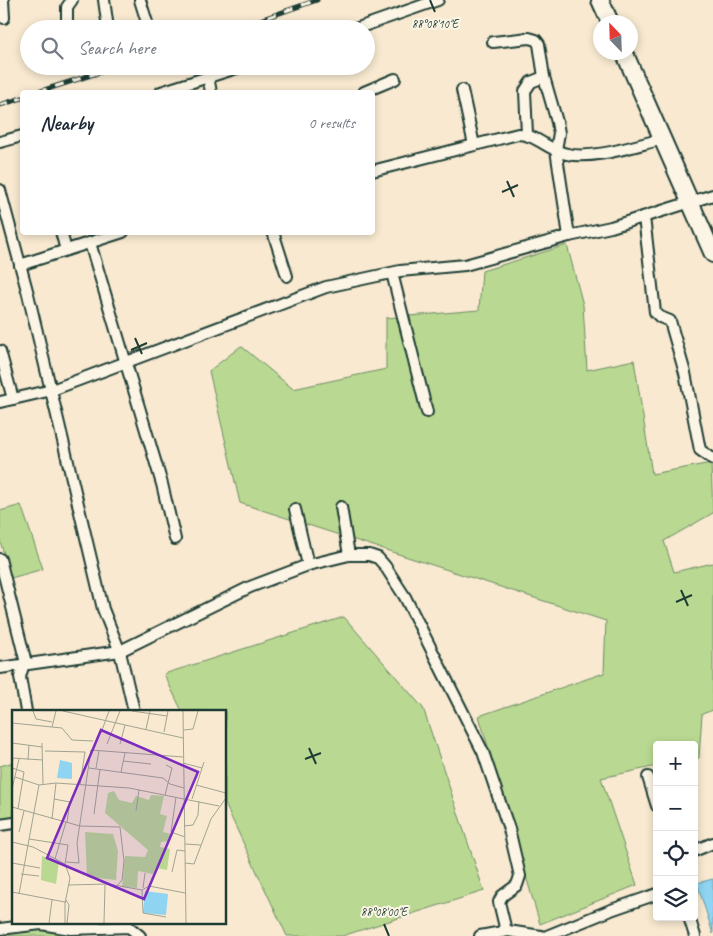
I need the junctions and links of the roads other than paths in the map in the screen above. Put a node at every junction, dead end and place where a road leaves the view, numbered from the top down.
1 (3, 0) edge
2 (72, 0) edge
3 (104, 0) edge
4 (140, 0) edge
5 (438, 0) edge
6 (600, 0) edge
7 (607, 15) edge
8 (4, 18) dead end
9 (67, 20) edge
10 (107, 20) edge
11 (146, 20) edge
12 (375, 22) edge
13 (494, 42) dead end
14 (628, 60) edge
15 (214, 75) edge
16 (208, 77) junction
17 (544, 77) junction
18 (395, 79) dead end
19 (167, 90) edge
20 (211, 90) edge
21 (369, 90) edge
22 (462, 90) dead end
23 (527, 134) junction
24 (20, 137) edge
25 (663, 139) junction
26 (0, 142) edge
27 (474, 144) junction
28 (556, 150) junction
29 (375, 169) edge
30 (0, 190) edge
31 (713, 195) edge
32 (691, 202) junction
33 (644, 217) junction
34 (62, 235) edge
35 (112, 235) edge
36 (274, 235) edge
37 (569, 236) junction
38 (90, 243) junction
39 (66, 250) junction
40 (713, 254) edge
41 (20, 265) junction
42 (392, 273) junction
43 (287, 276) dead end
44 (0, 351) edge
45 (125, 363) junction
46 (52, 390) junction
47 (13, 398) junction
48 (0, 402) edge
49 (427, 412) dead end
50 (713, 459) edge
51 (341, 507) dead end
52 (295, 509) dead end
53 (175, 539) dead end
54 (349, 555) junction
55 (0, 559) edge
56 (308, 565) junction
57 (120, 651) junction
58 (25, 663) junction
59 (0, 668) edge
60 (26, 710) edge
61 (134, 710) edge
62 (648, 776) dead end
63 (653, 793) edge
64 (713, 843) edge
65 (698, 849) edge
66 (653, 895) edge
67 (690, 921) edge
68 (36, 924) edge
69 (52, 924) edge
70 (129, 925) edge
71 (0, 929) edge
72 (506, 932) junction
73 (140, 936) edge
74 (480, 936) edge
75 (541, 936) edge
76 (547, 936) edge
77 (695, 936) edge

1 - 8 street
2 - 9 street
3 - 10 street
4 - 11 street
5 - 12 street
6 - 7 main road
13 - 17 street
14 - 25 main road
15 - 16 street
16 - 19 street
16 - 20 street
17 - 23 street
17 - 28 street
18 - 21 street
22 - 27 street
23 - 27 street
23 - 28 street
24 - 26 street
25 - 28 street
25 - 32 main road
27 - 29 street
28 - 37 street
30 - 41 street
31 - 32 street
32 - 33 street
32 - 40 main road
33 - 37 street
33 - 50 street
34 - 39 street
35 - 38 street
36 - 43 street
37 - 42 street
38 - 39 street
38 - 45 street
39 - 41 street
41 - 46 street
42 - 45 street
42 - 49 street
44 - 47 street
45 - 46 street
45 - 53 street
46 - 47 street
46 - 57 street
47 - 48 street
51 - 54 street
52 - 56 street
54 - 56 street
54 - 72 street
55 - 58 street
56 - 57 street
57 - 58 street
57 - 61 street
58 - 59 street
58 - 60 street
62 - 63 street
64 - 65 street
66 - 76 street
67 - 77 street
68 - 71 street
69 - 70 street
70 - 73 street
72 - 74 street
72 - 75 street

